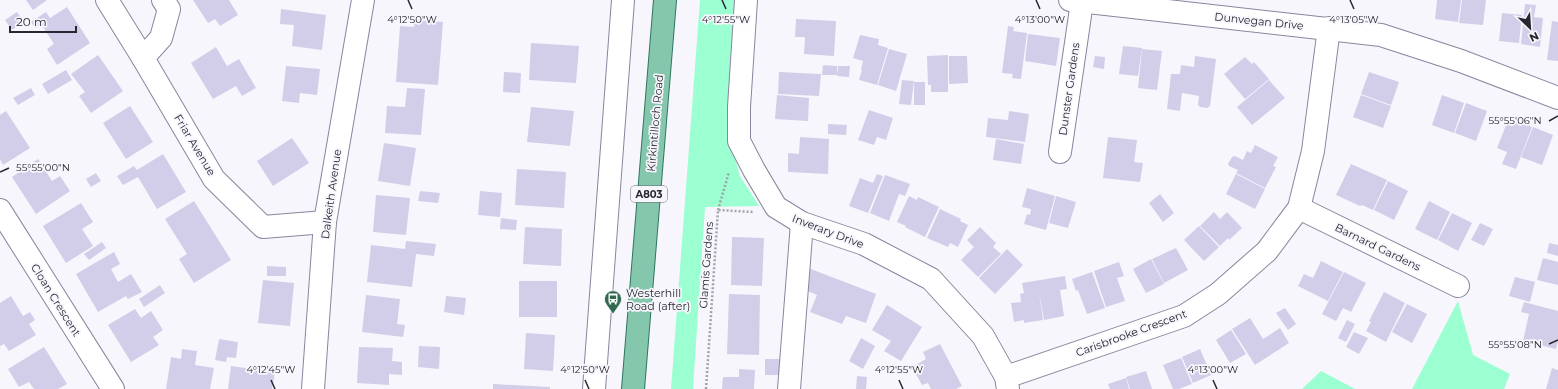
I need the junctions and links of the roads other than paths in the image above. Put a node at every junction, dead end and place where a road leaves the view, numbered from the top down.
1 (107, 0) edge
2 (163, 0) edge
3 (363, 0) edge
4 (623, 0) edge
5 (664, 0) edge
6 (746, 0) edge
7 (1076, 1) edge
8 (1330, 28) junction
9 (143, 58) junction
10 (1558, 98) edge
11 (1060, 152) dead end
12 (1299, 208) junction
13 (0, 210) edge
14 (794, 218) junction
15 (325, 222) junction
16 (1458, 286) dead end
17 (1007, 383) edge
18 (113, 389) edge
19 (313, 389) edge
20 (594, 389) edge
21 (633, 389) edge
22 (789, 389) edge

1 - 9 street, Friar Avenue
2 - 9 street
3 - 15 street, Dalkeith Avenue
4 - 20 street
5 - 21 main road, Kirkintilloch Road / A803
6 - 14 street, Inverary Drive
7 - 8 street, Dunvegan Drive
7 - 11 street, Dunster Gardens
8 - 10 street, Dunvegan Drive
8 - 12 street, Carisbrooke Crescent
9 - 15 street, Friar Avenue
12 - 16 street, Barnard Gardens
12 - 17 street, Carisbrooke Crescent
13 - 18 street, Cloan Crescent
14 - 17 street, Inverary Drive
14 - 22 street
15 - 19 street, Dalkeith Avenue

